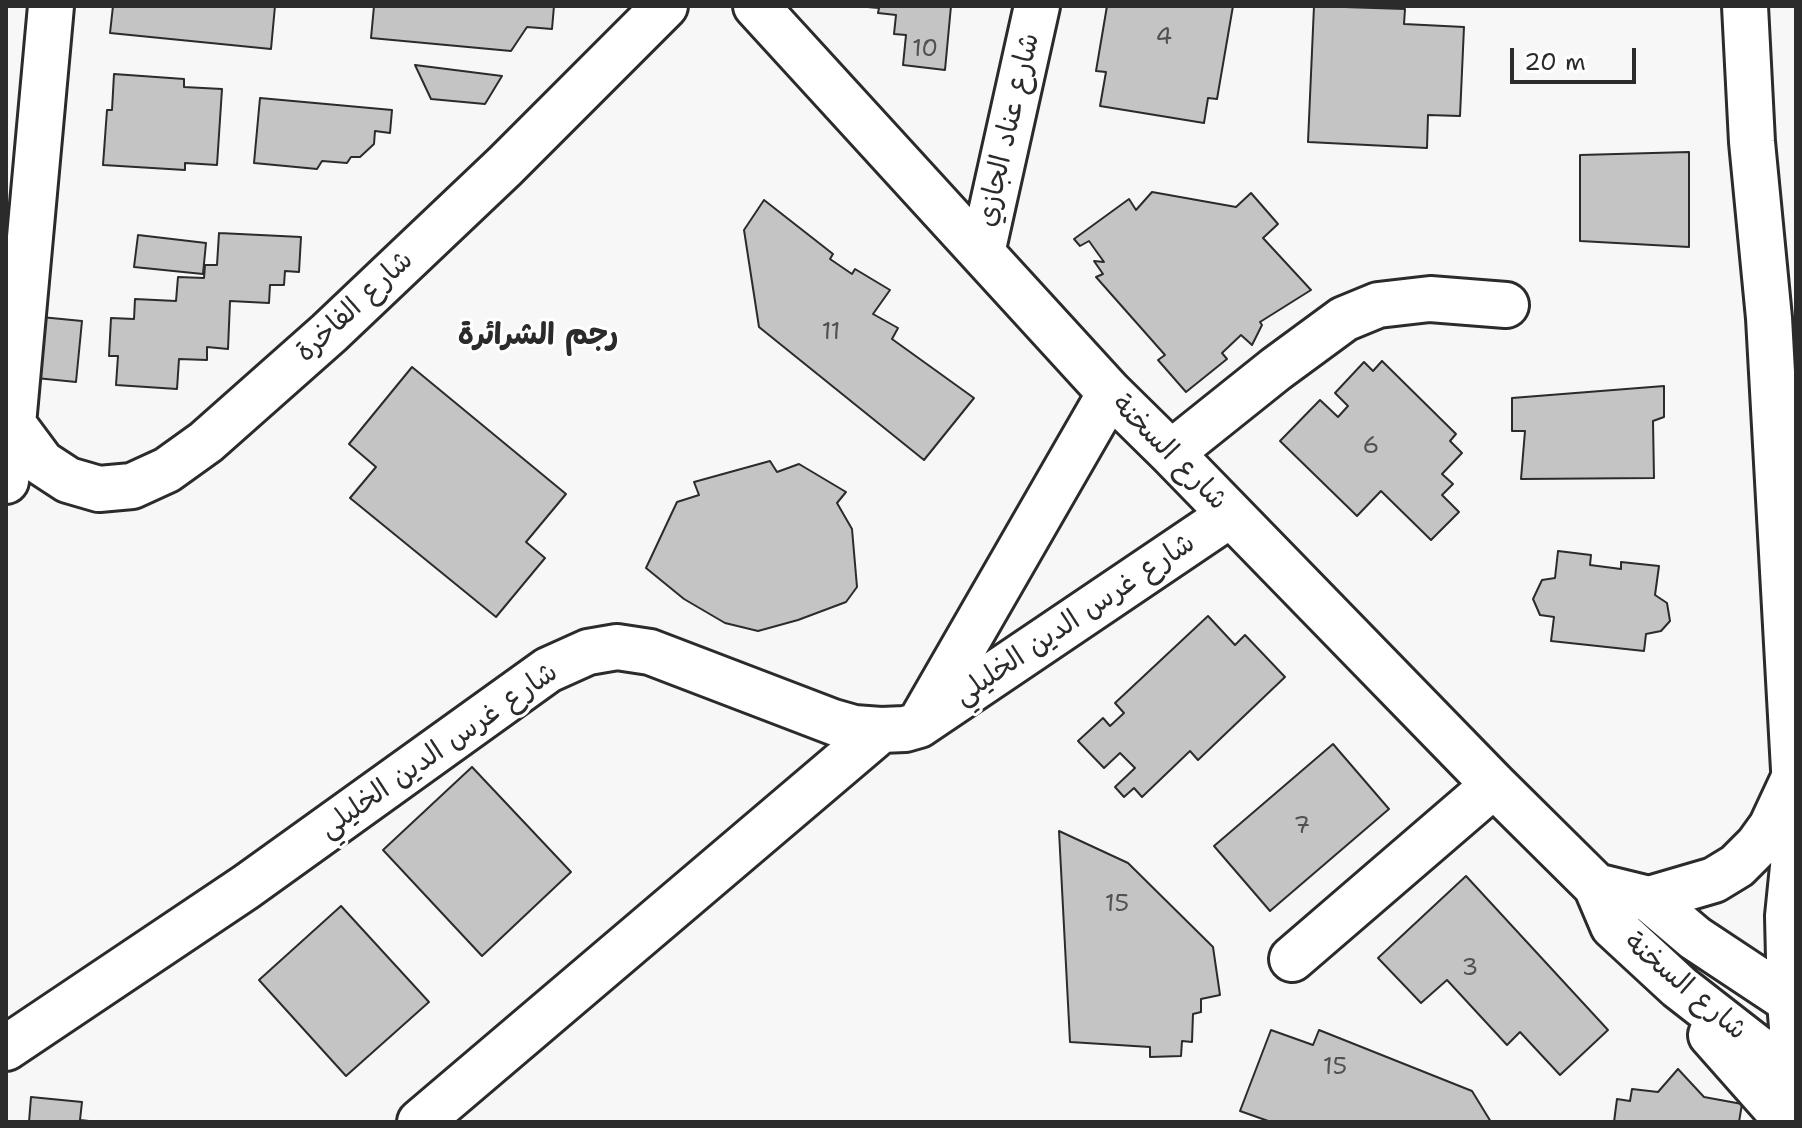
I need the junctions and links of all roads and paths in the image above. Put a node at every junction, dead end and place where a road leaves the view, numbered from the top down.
1 (51, 6) edge
2 (665, 6) edge
3 (756, 6) edge
4 (1037, 6) edge
5 (1745, 6) edge
6 (982, 253) junction
7 (1506, 305) dead end
8 (1782, 319) edge
9 (1110, 393) junction
10 (13, 424) junction
11 (1171, 453) junction
12 (6, 481) edge
13 (1230, 515) junction
14 (900, 728) junction
15 (1494, 785) junction
16 (1795, 793) edge
17 (1796, 837) edge
18 (1596, 886) junction
19 (1649, 899) junction
20 (1292, 959) dead end
21 (1679, 987) junction
22 (1793, 1002) edge
23 (6, 1048) edge
24 (1796, 1070) edge
25 (1796, 1081) edge
26 (420, 1122) edge
27 (1788, 1122) edge

1 - 10 street
2 - 10 street, شارع الفاخرة
3 - 6 street, شارع السخنة
4 - 6 street, شارع عناد الجازي
5 - 8 street
6 - 9 street, شارع السخنة
7 - 11 street
8 - 16 street
9 - 11 street, شارع السخنة
9 - 14 street, شارع غرس الدين الخليلي
10 - 12 street
11 - 13 street, شارع السخنة
13 - 14 street, شارع غرس الدين الخليلي
13 - 15 street, شارع السخنة
14 - 23 street, شارع غرس الدين الخليلي
14 - 26 street
15 - 18 street, شارع السخنة
15 - 20 street
16 - 19 street
17 - 22 street
18 - 19 street, شارع السخنة
18 - 21 street, شارع السخنة
19 - 22 street, شارع السخنة
21 - 24 street, شارع السخنة
21 - 27 street
22 - 24 street
24 - 25 street

